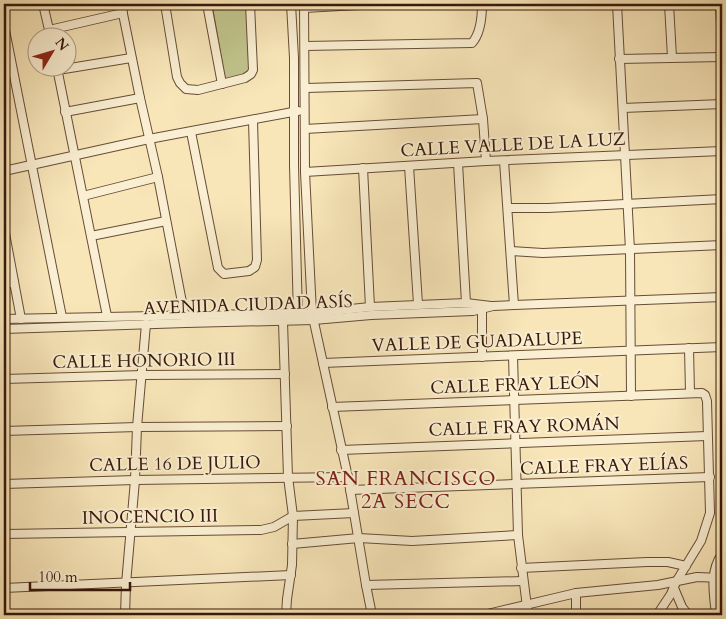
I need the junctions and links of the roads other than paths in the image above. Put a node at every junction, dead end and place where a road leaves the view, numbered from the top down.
1 (43, 4) edge
2 (121, 4) edge
3 (164, 4) edge
4 (207, 4) edge
5 (250, 4) edge
6 (291, 4) edge
7 (377, 4) edge
8 (482, 4) edge
9 (617, 4) edge
10 (669, 4) edge
11 (720, 4) edge
12 (304, 6) edge
13 (122, 13) junction
14 (4, 25) edge
15 (49, 28) edge
16 (71, 28) edge
17 (5, 40) edge
18 (722, 43) edge
19 (305, 46) junction
20 (722, 57) edge
21 (131, 58) junction
22 (672, 58) junction
23 (619, 59) junction
24 (78, 66) edge
25 (59, 78) edge
26 (222, 84) junction
27 (306, 88) junction
28 (140, 98) junction
29 (722, 104) edge
30 (623, 108) junction
31 (305, 110) junction
32 (294, 111) junction
33 (65, 112) junction
34 (483, 119) junction
35 (254, 120) junction
36 (305, 129) junction
37 (191, 132) junction
38 (149, 140) junction
39 (722, 151) edge
40 (626, 154) junction
41 (75, 156) junction
42 (486, 161) junction
43 (504, 161) junction
44 (458, 163) junction
45 (33, 164) junction
46 (409, 166) junction
47 (363, 168) junction
48 (4, 171) edge
49 (305, 172) junction
50 (158, 177) junction
51 (83, 196) junction
52 (722, 199) edge
53 (627, 203) junction
54 (508, 208) junction
55 (166, 221) junction
56 (4, 228) edge
57 (91, 236) junction
58 (722, 245) edge
59 (630, 250) junction
60 (511, 251) junction
61 (14, 282) junction
62 (4, 285) edge
63 (722, 296) edge
64 (631, 300) junction
65 (466, 303) junction
66 (418, 304) junction
67 (514, 305) junction
68 (370, 307) junction
69 (482, 307) junction
70 (107, 316) junction
71 (62, 317) junction
72 (298, 317) junction
73 (313, 317) junction
74 (185, 318) junction
75 (4, 319) edge
76 (21, 319) junction
77 (283, 322) junction
78 (146, 324) junction
79 (4, 329) edge
80 (722, 347) edge
81 (689, 348) junction
82 (631, 350) junction
83 (513, 356) junction
84 (482, 357) junction
85 (323, 363) junction
86 (285, 374) junction
87 (143, 375) junction
88 (4, 379) edge
89 (690, 393) junction
90 (631, 396) junction
91 (514, 400) junction
92 (332, 407) junction
93 (286, 426) junction
94 (138, 427) junction
95 (4, 431) edge
96 (707, 436) junction
97 (514, 442) junction
98 (341, 450) junction
99 (288, 477) junction
100 (348, 477) junction
101 (710, 477) junction
102 (136, 480) junction
103 (4, 484) edge
104 (516, 485) junction
105 (350, 490) junction
106 (354, 512) junction
107 (293, 516) junction
108 (131, 532) junction
109 (4, 534) edge
110 (518, 535) junction
111 (359, 538) junction
112 (292, 544) junction
113 (722, 554) edge
114 (686, 566) junction
115 (521, 568) junction
116 (291, 575) junction
117 (713, 578) junction
118 (722, 578) edge
119 (523, 581) junction
120 (126, 584) junction
121 (366, 585) junction
122 (675, 585) junction
123 (4, 588) edge
124 (576, 593) junction
125 (526, 606) junction
126 (125, 615) edge
127 (286, 615) edge
128 (372, 615) edge
129 (483, 615) edge
130 (528, 615) edge
131 (576, 615) edge
132 (657, 615) edge
133 (688, 615) edge
134 (716, 615) edge

1 - 15 street
2 - 13 street
3 - 26 street
4 - 26 street
5 - 26 street
6 - 32 street
7 - 12 street
8 - 19 street
9 - 23 street
10 - 22 street
11 - 18 street
12 - 19 street
13 - 16 street
13 - 21 street
14 - 17 street
17 - 45 street
19 - 27 street
20 - 22 street
21 - 24 street
21 - 28 street
22 - 23 street
23 - 30 street
25 - 33 street
27 - 31 street
27 - 34 street
28 - 33 street
28 - 38 street
29 - 30 street
30 - 40 street
31 - 32 street
31 - 36 street
32 - 35 street
32 - 72 street
33 - 41 street
34 - 36 street
34 - 42 street
35 - 37 street
35 - 37 street
36 - 49 street
37 - 38 street
38 - 41 street
38 - 50 street
39 - 40 street, CALLE VALLE DE LA LUZ
40 - 43 street, CALLE VALLE DE LA LUZ
40 - 53 street
41 - 45 street
41 - 51 street
42 - 43 street, CALLE VALLE DE LA LUZ
42 - 44 street, CALLE VALLE DE LA LUZ
43 - 54 street
44 - 46 street, CALLE VALLE DE LA LUZ
44 - 65 street
45 - 48 street
45 - 71 street
46 - 47 street, CALLE VALLE DE LA LUZ
46 - 66 street
47 - 49 street, CALLE VALLE DE LA LUZ
47 - 68 street
49 - 73 street
50 - 51 street
50 - 55 street
51 - 57 street
52 - 53 street
53 - 54 street
53 - 59 street
54 - 60 street
55 - 57 street
55 - 74 street
56 - 61 street
57 - 70 street
58 - 59 street
59 - 60 street
59 - 64 street
60 - 67 street
61 - 62 street
61 - 76 street
63 - 64 street, AVENIDA CIUDAD ASÍS
64 - 67 street, AVENIDA CIUDAD ASÍS
64 - 82 street
65 - 66 street, AVENIDA CIUDAD ASÍS
65 - 69 street, AVENIDA CIUDAD ASÍS
66 - 68 street, AVENIDA CIUDAD ASÍS
67 - 69 street, AVENIDA CIUDAD ASÍS
68 - 73 street, AVENIDA CIUDAD ASÍS
69 - 73 street, AVENIDA CIUDAD ASÍS
69 - 84 street
70 - 71 street, AVENIDA CIUDAD ASÍS
70 - 74 street, AVENIDA CIUDAD ASÍS
71 - 76 street, AVENIDA CIUDAD ASÍS
72 - 73 street, AVENIDA CIUDAD ASÍS
72 - 74 street, AVENIDA CIUDAD ASÍS
72 - 77 street, AVENIDA CIUDAD ASÍS
73 - 85 street
74 - 77 street, AVENIDA CIUDAD ASÍS
74 - 78 street, AVENIDA CIUDAD ASÍS
75 - 76 street, AVENIDA CIUDAD ASÍS
77 - 86 street
78 - 79 street, AVENIDA CIUDAD ASÍS
78 - 87 street
80 - 81 street, VALLE DE GUADALUPE
81 - 82 street, VALLE DE GUADALUPE
81 - 89 street
82 - 83 street, VALLE DE GUADALUPE
82 - 90 street
83 - 84 street, VALLE DE GUADALUPE
83 - 91 street
84 - 85 street, VALLE DE GUADALUPE
85 - 92 street
86 - 87 street, CALLE HONORIO III
86 - 93 street
87 - 88 street, CALLE HONORIO III
87 - 94 street
89 - 90 street, CALLE FRAY LEÓN
89 - 96 street, CALLE FRAY LEÓN
90 - 91 street, CALLE FRAY LEÓN
91 - 92 street, CALLE FRAY LEÓN
91 - 97 street
92 - 98 street
93 - 94 street
93 - 99 street
94 - 95 street
94 - 102 street
96 - 97 street, CALLE FRAY ROMÁN
96 - 101 street
97 - 98 street, CALLE FRAY ROMÁN
97 - 104 street
98 - 100 street
99 - 100 street, CALLE 16 DE JULIO
99 - 102 street, CALLE 16 DE JULIO
99 - 107 street
100 - 105 street
101 - 104 street, CALLE FRAY ELÍAS
101 - 114 street
102 - 103 street, CALLE 16 DE JULIO
102 - 108 street
104 - 105 street, CALLE FRAY ELÍAS
104 - 110 street
105 - 106 street
106 - 107 street
106 - 111 street
107 - 108 street, INOCENCIO III
107 - 112 street
108 - 109 street, INOCENCIO III
108 - 120 street
110 - 111 street
110 - 115 street
111 - 112 street
111 - 121 street
112 - 116 street
113 - 117 street
114 - 115 street
114 - 122 street
115 - 119 street
116 - 120 street
116 - 127 street
117 - 118 street
117 - 122 street
117 - 134 street
119 - 121 street
119 - 125 street
120 - 123 street
120 - 126 street
121 - 128 street
122 - 124 street
122 - 132 street
122 - 133 street
124 - 125 street
124 - 131 street
125 - 129 street
125 - 130 street

